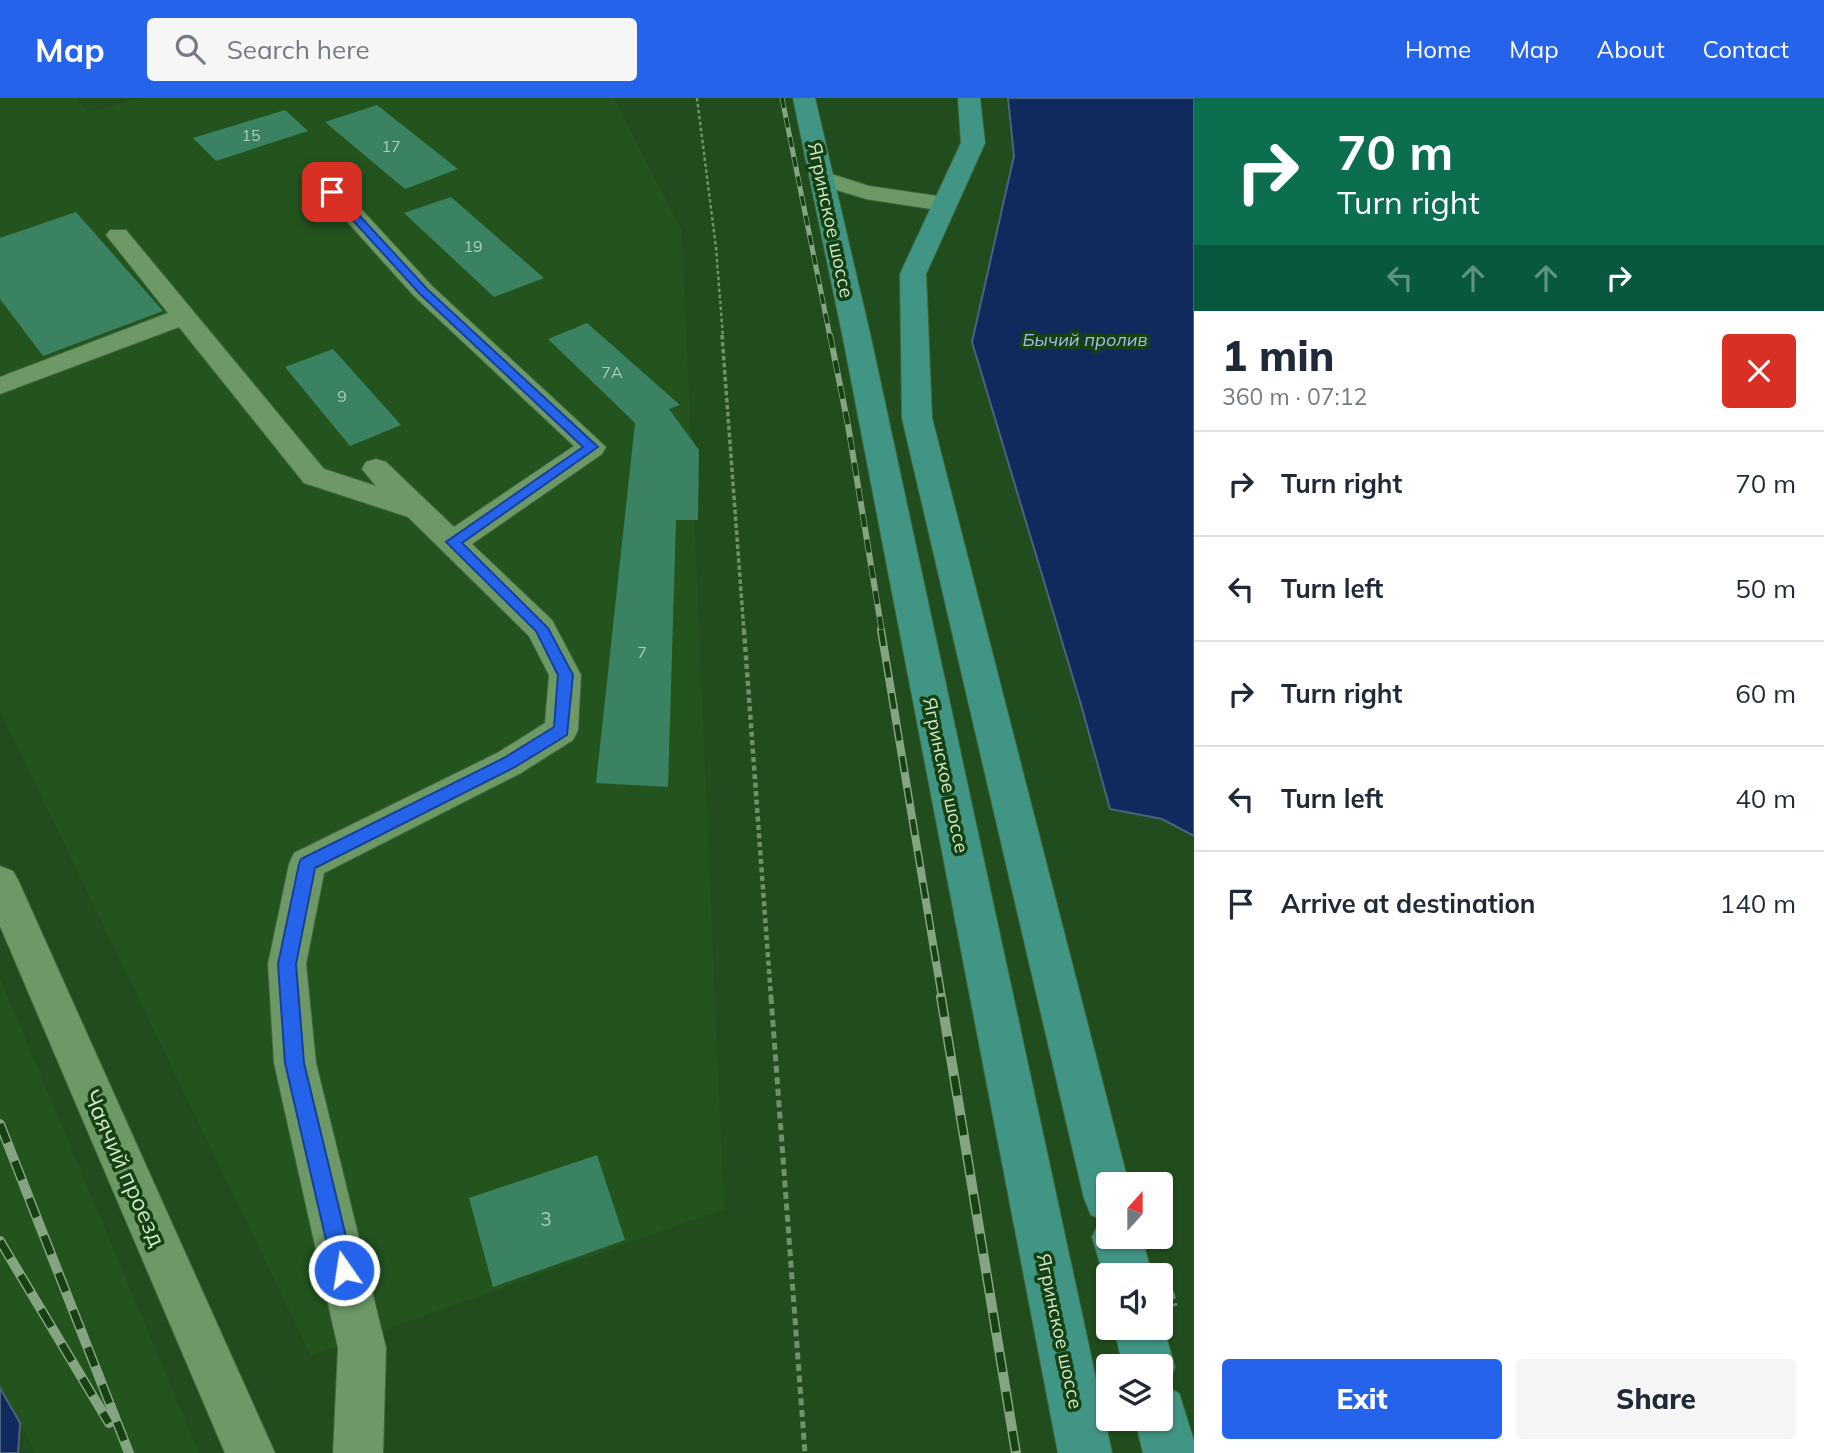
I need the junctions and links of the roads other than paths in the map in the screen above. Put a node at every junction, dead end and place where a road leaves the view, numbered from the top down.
1 (969, 98) edge
2 (810, 101) edge
3 (822, 178) junction
4 (332, 192) dead end
5 (944, 204) junction
6 (118, 235) dead end
7 (184, 316) junction
8 (0, 386) edge
9 (376, 469) dead end
10 (418, 510) junction
11 (453, 542) junction
12 (0, 882) edge
13 (1102, 1172) edge
14 (1165, 1431) edge
15 (250, 1453) edge
16 (358, 1453) edge
17 (1085, 1453) edge
18 (1170, 1453) edge

1 - 5 main road
2 - 3 main road, Ягринское шоссе
3 - 5 street
3 - 17 main road, Ягринское шоссе
4 - 11 street
5 - 13 main road
6 - 7 street
7 - 8 street
7 - 10 street
9 - 10 street
10 - 11 street
11 - 16 street
12 - 15 street, Чаячий проезд
14 - 18 main road

